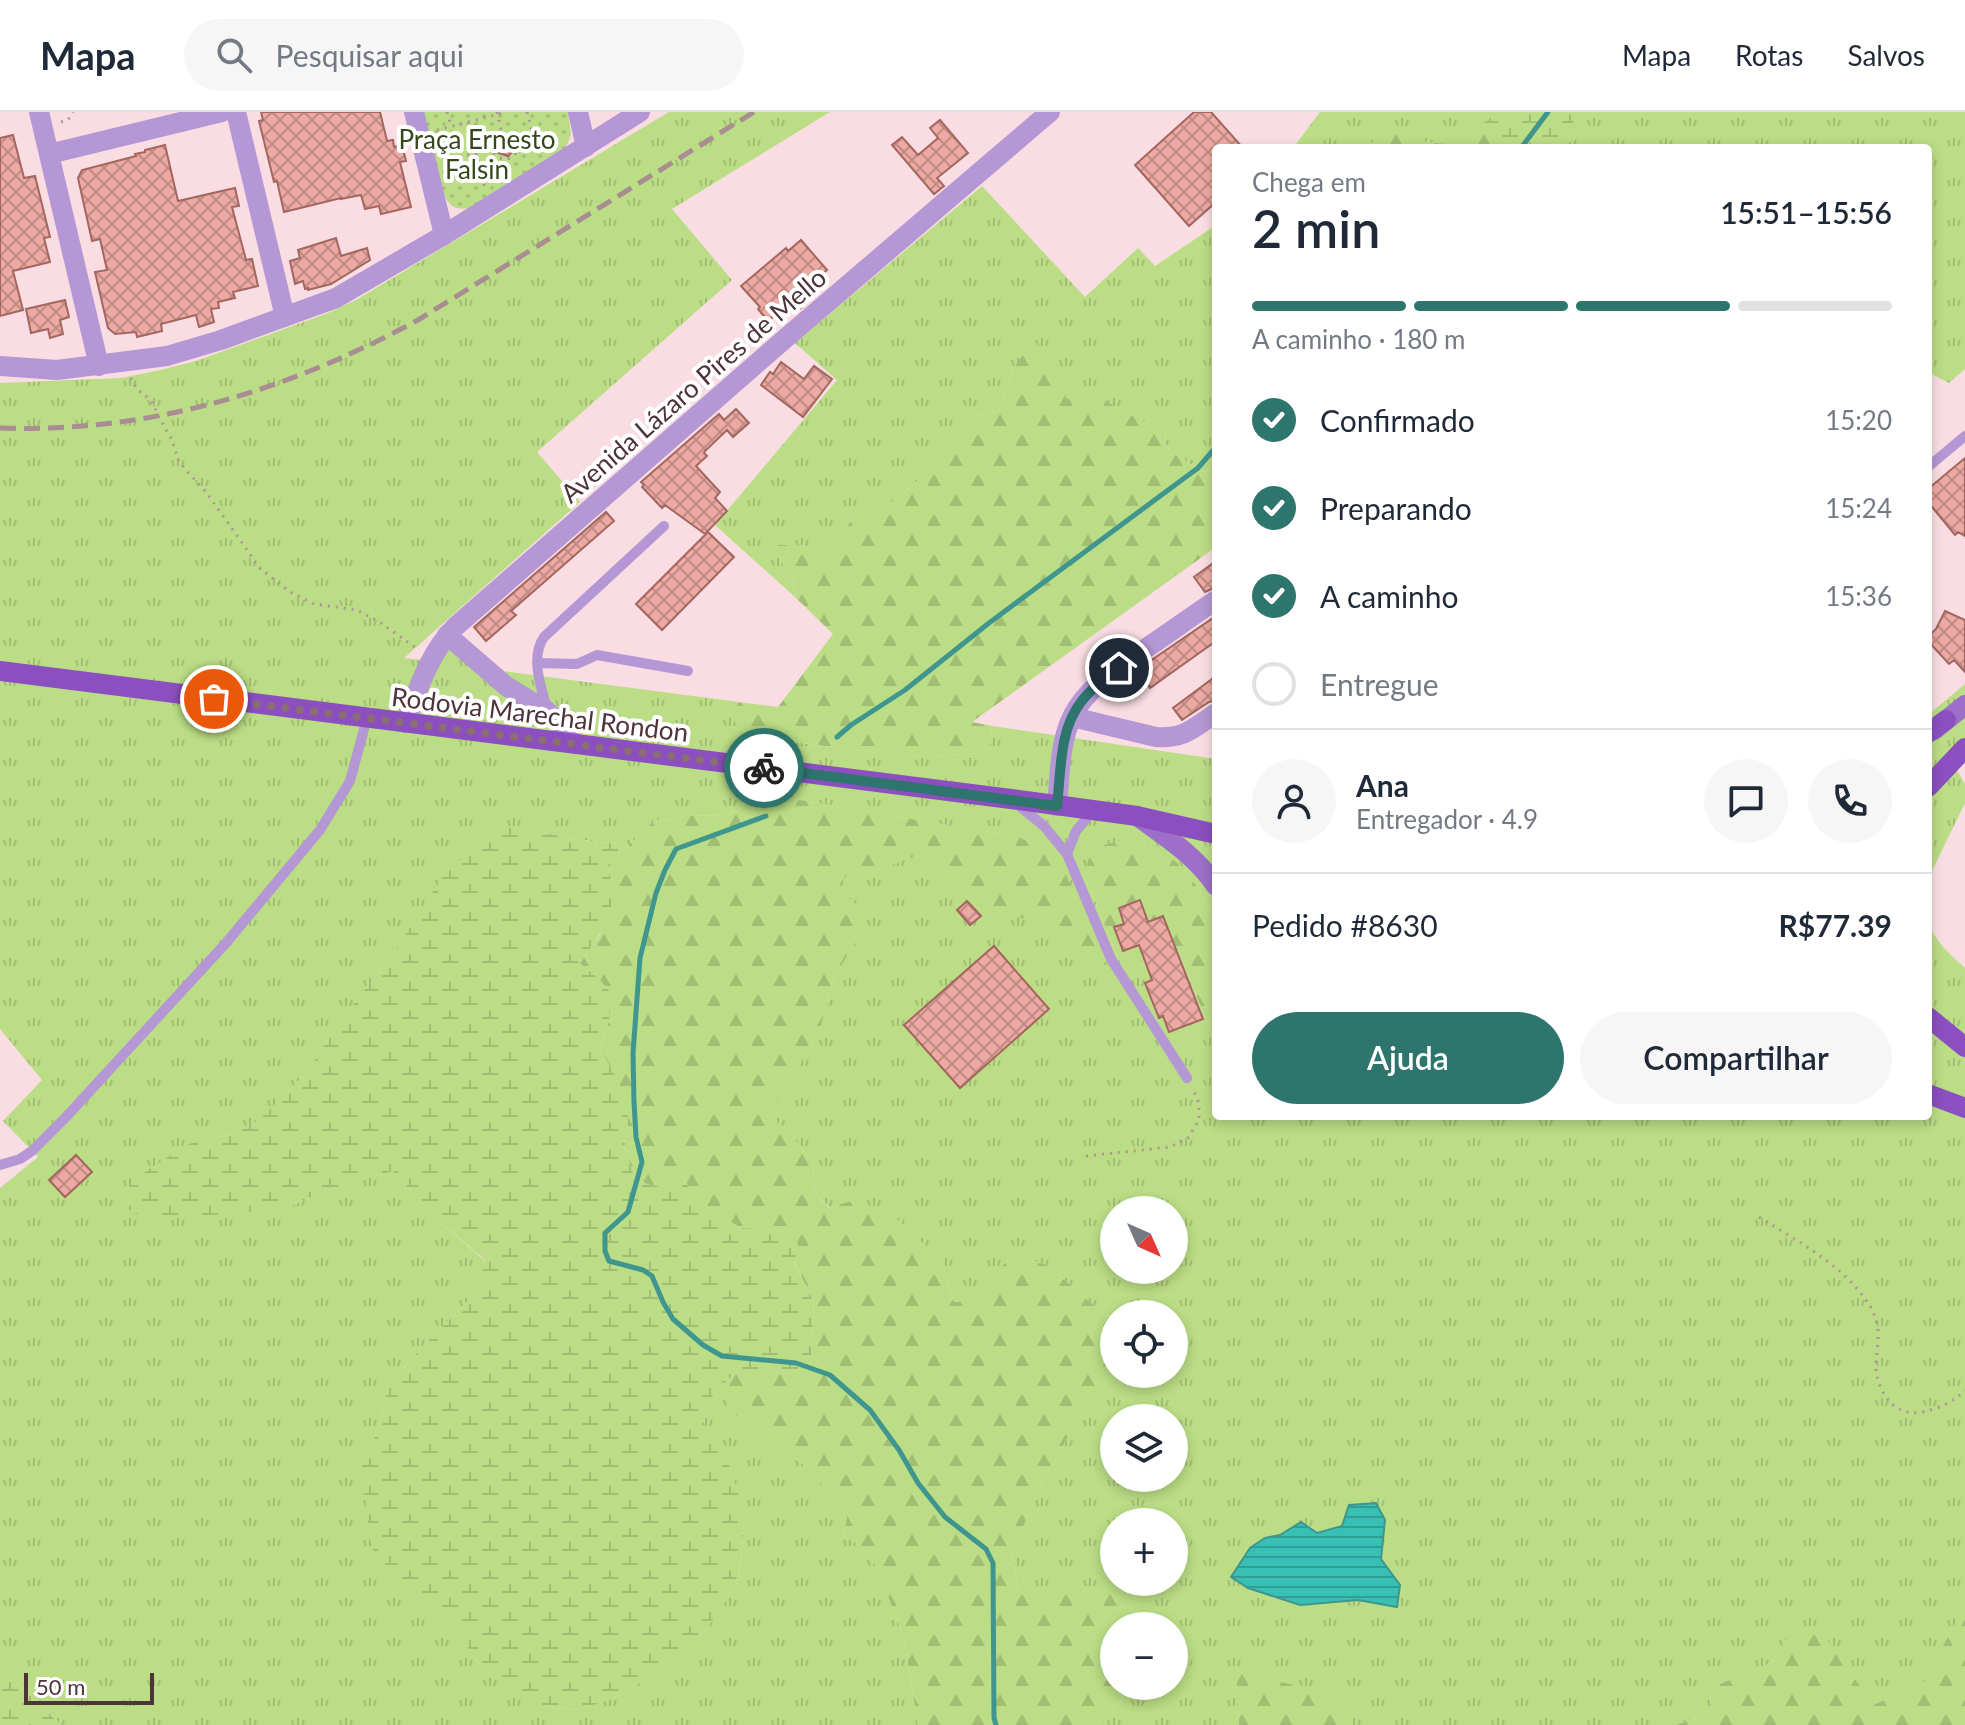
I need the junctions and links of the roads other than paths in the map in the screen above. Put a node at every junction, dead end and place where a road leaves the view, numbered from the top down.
1 (39, 112) edge
2 (222, 112) edge
3 (236, 112) edge
4 (414, 112) edge
5 (578, 112) edge
6 (640, 112) edge
7 (1050, 112) edge
8 (586, 147) junction
9 (49, 154) junction
10 (444, 235) junction
11 (285, 317) junction
12 (0, 366) edge
13 (99, 366) junction
14 (1965, 436) edge
15 (1932, 464) edge
16 (664, 526) dead end
17 (1212, 603) edge
18 (447, 635) junction
19 (538, 663) junction
20 (0, 671) edge
21 (688, 671) dead end
22 (1965, 705) edge
23 (547, 711) junction
24 (1212, 716) edge
25 (1072, 717) junction
26 (367, 718) junction
27 (405, 723) junction
28 (1932, 731) edge
29 (574, 744) junction
30 (1965, 748) edge
31 (1932, 783) edge
32 (1011, 799) junction
33 (1057, 806) junction
34 (1093, 811) junction
35 (1137, 816) junction
36 (1160, 820) junction
37 (1212, 826) edge
38 (1212, 833) edge
39 (1067, 854) junction
40 (1212, 881) edge
41 (1932, 1020) edge
42 (1965, 1047) edge
43 (1187, 1078) road end
44 (1932, 1096) edge
45 (1965, 1108) edge
46 (0, 1165) edge

1 - 9 street
2 - 9 street
3 - 11 street
4 - 10 street
5 - 8 street
6 - 8 street
7 - 18 street, Avenida Lázaro Pires de Mello
8 - 10 street
9 - 13 street
10 - 11 street
11 - 13 street
12 - 13 street
14 - 15 lane
16 - 19 lane
17 - 25 street
18 - 23 street
18 - 27 street, Avenida Lázaro Pires de Mello
19 - 21 lane
19 - 23 lane
20 - 26 main road, Rodovia Marechal Rondon
22 - 28 main road
23 - 29 street
24 - 25 street
25 - 33 street
26 - 27 main road, Rodovia Marechal Rondon
26 - 46 lane
27 - 29 main road, Rodovia Marechal Rondon
29 - 32 main road, Rodovia Marechal Rondon
30 - 31 main road
32 - 33 main road, Rodovia Marechal Rondon
32 - 39 lane
33 - 34 main road, Rodovia Marechal Rondon
34 - 35 main road, Rodovia Marechal Rondon
34 - 39 lane
35 - 36 main road, Rodovia Marechal Rondon
35 - 40 main road
36 - 37 main road
36 - 38 main road, Rodovia Marechal Rondon
39 - 43 lane
41 - 42 main road
44 - 45 main road

